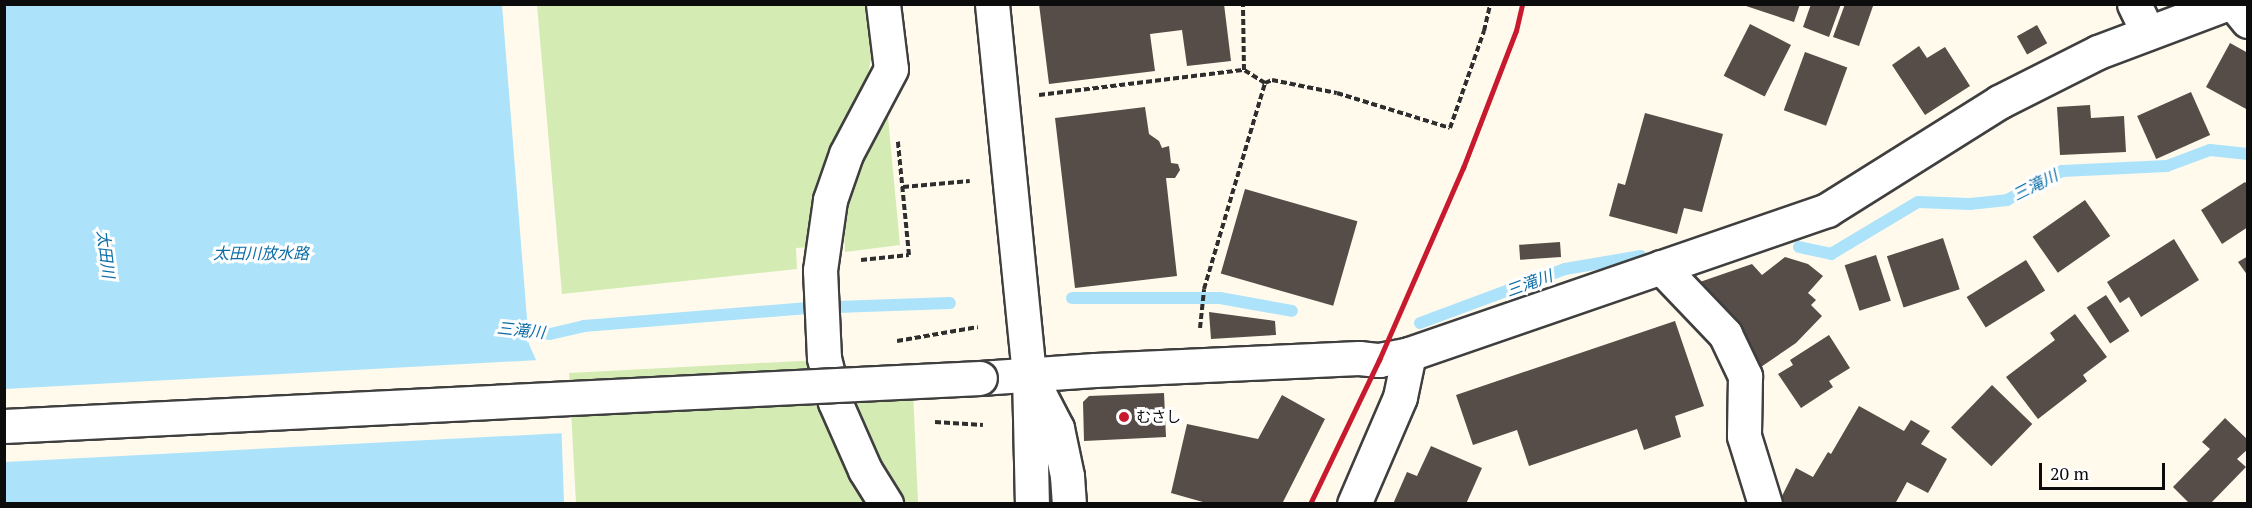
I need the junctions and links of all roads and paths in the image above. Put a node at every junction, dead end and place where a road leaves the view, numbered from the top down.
1 (883, 4) edge
2 (992, 4) edge
3 (1243, 4) edge
4 (1490, 4) edge
5 (2134, 4) edge
6 (2226, 4) edge
7 (2234, 4) edge
8 (2247, 21) edge
9 (2148, 33) junction
10 (1244, 70) junction
11 (1265, 83) junction
12 (1032, 96) dead end
13 (898, 140) dead end
14 (964, 182) dead end
15 (903, 187) junction
16 (821, 267) junction
17 (1660, 267) junction
18 (1202, 306) dead end
19 (1409, 354) junction
20 (1029, 375) junction
21 (4, 426) edge
22 (886, 504) edge
23 (1032, 504) edge
24 (1069, 504) edge
25 (1354, 504) edge
26 (1765, 504) edge

1 - 16 street
2 - 20 street
3 - 10 path
4 - 11 path
5 - 9 street
6 - 9 street
7 - 8 street
9 - 17 street
10 - 11 path
10 - 12 path
11 - 18 path
13 - 15 path
14 - 15 path
15 - 16 path
16 - 22 street
17 - 19 street
17 - 26 street
19 - 20 street
19 - 25 street
20 - 21 street, bridge
20 - 23 street
20 - 24 street

